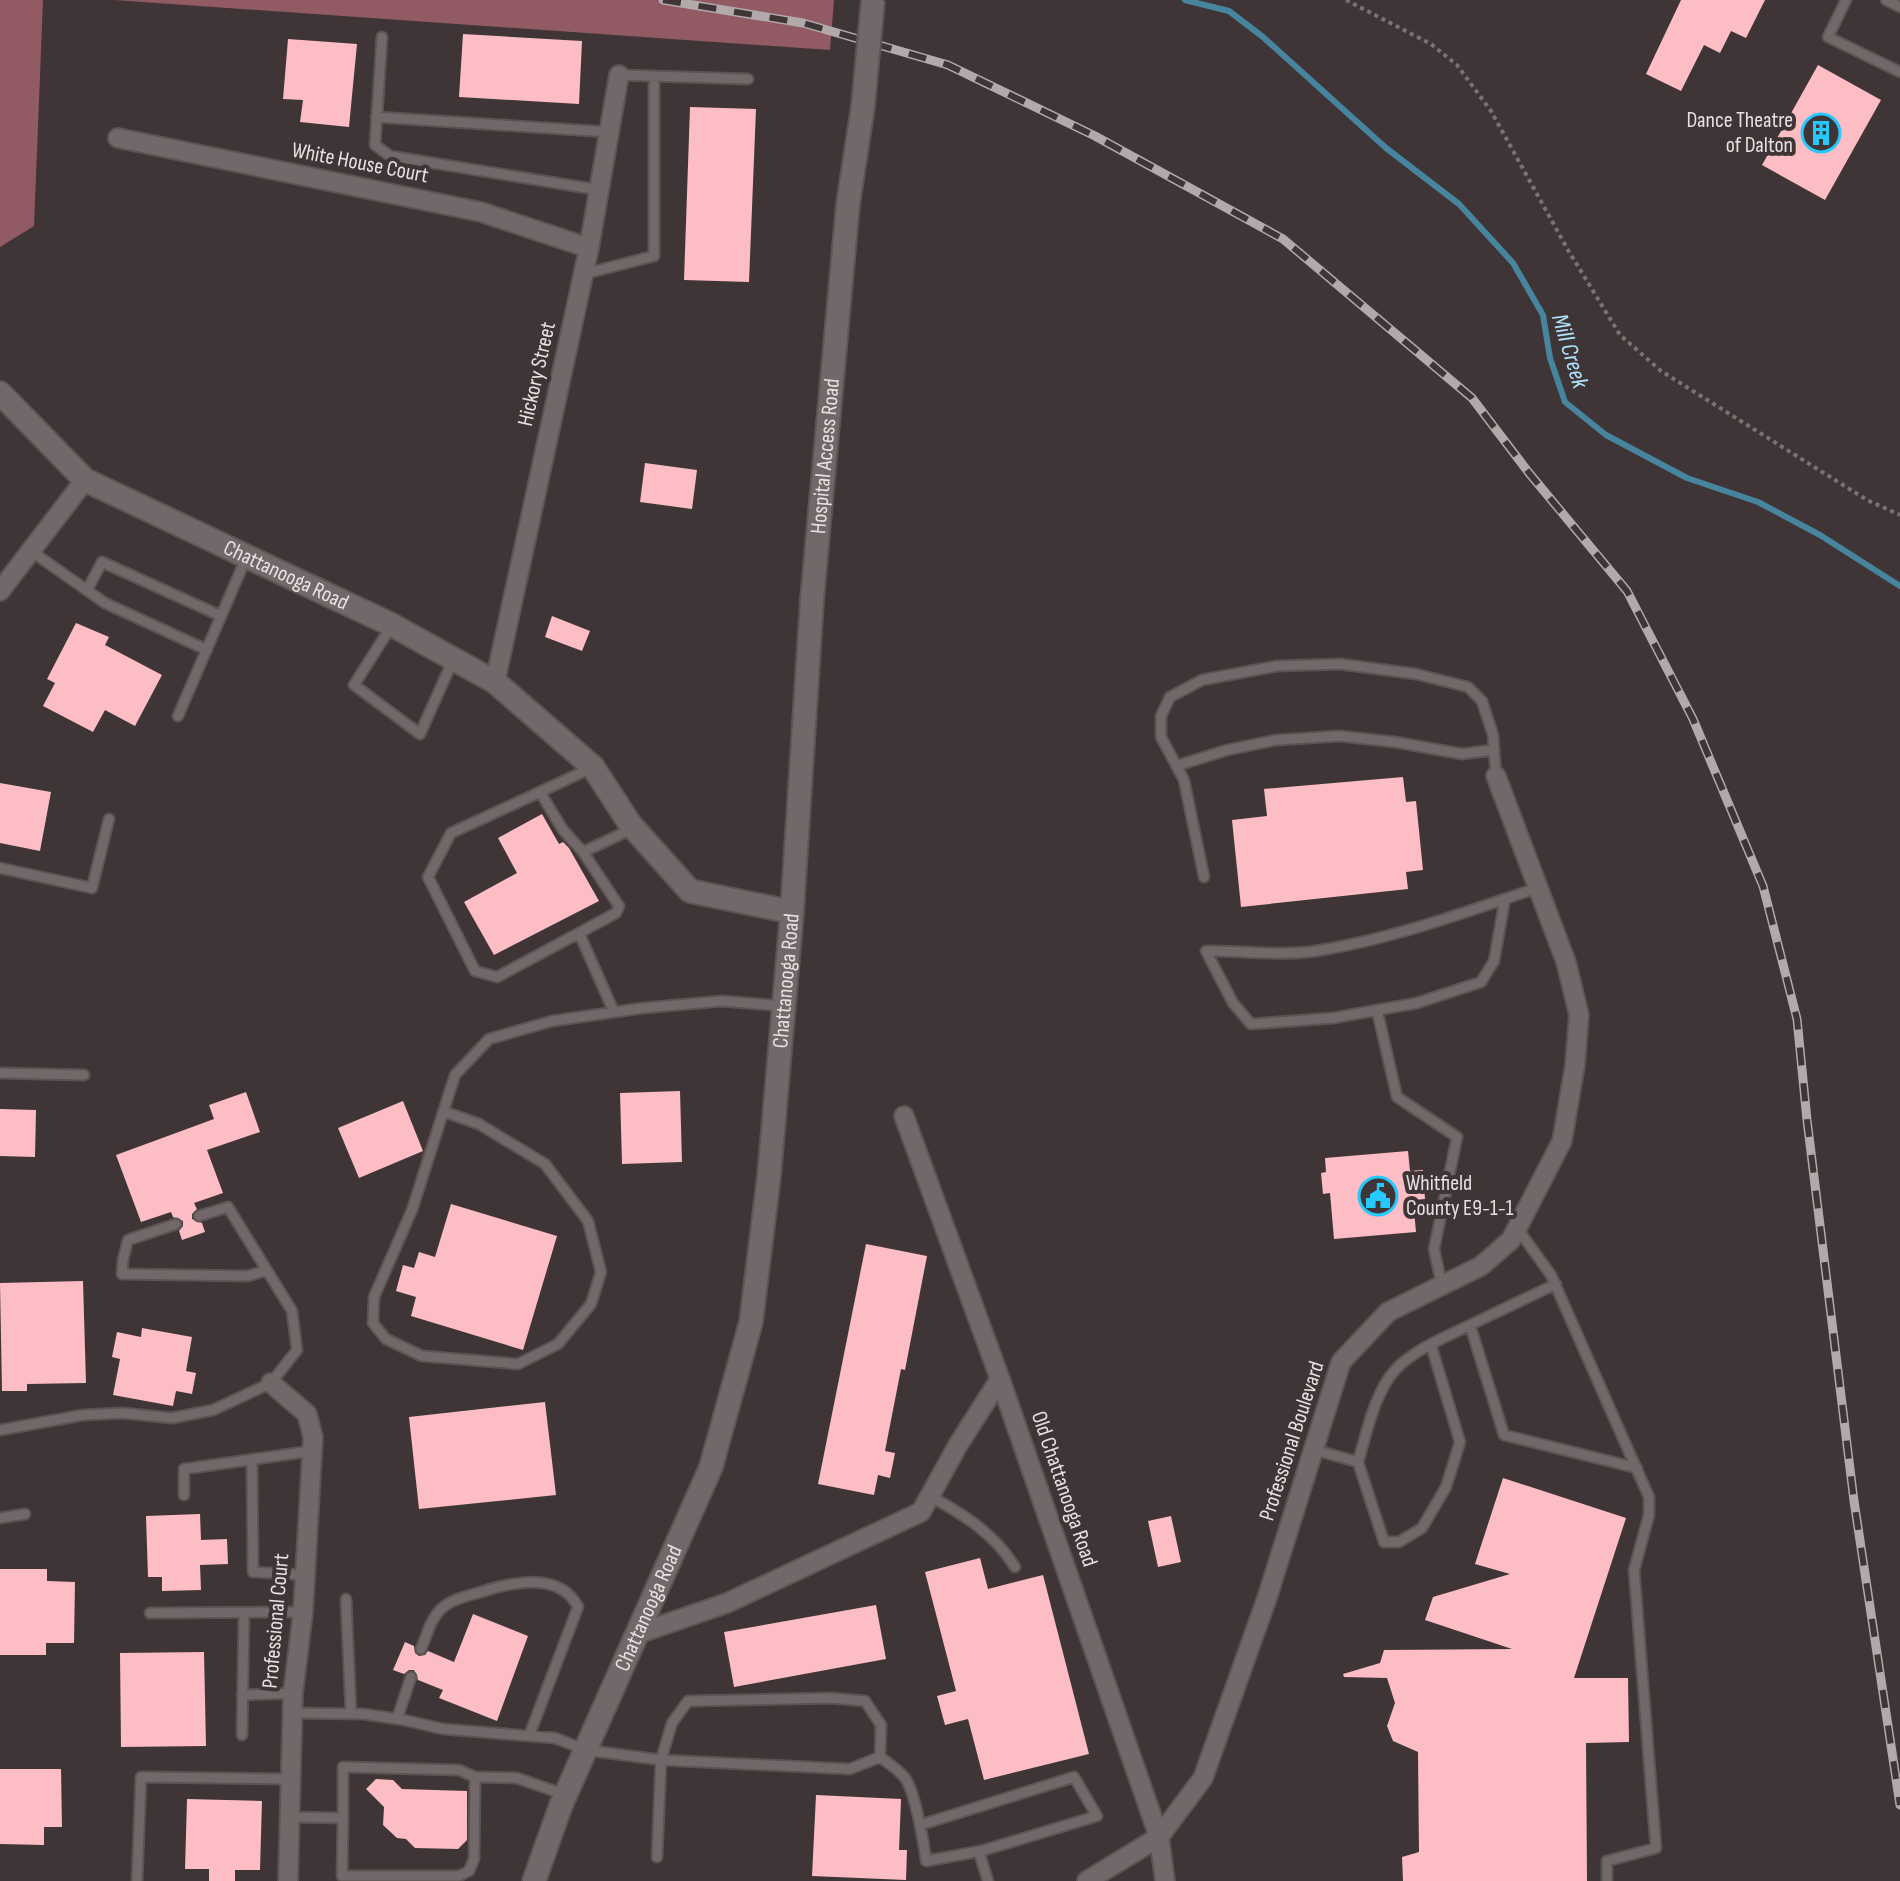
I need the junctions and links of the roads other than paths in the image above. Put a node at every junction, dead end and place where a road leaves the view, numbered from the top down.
1 (873, 0) edge
2 (1846, 0) edge
3 (1886, 0) edge
4 (1900, 7) edge
5 (382, 37) dead end
6 (1900, 72) edge
7 (619, 75) joint
8 (654, 76) junction
9 (748, 79) dead end
10 (376, 117) junction
11 (609, 132) junction
12 (118, 138) dead end
13 (599, 190) junction
14 (589, 248) junction
15 (584, 274) junction
16 (0, 393) edge
17 (85, 480) junction
18 (31, 551) junction
19 (247, 556) junction
20 (3, 581) edge
21 (87, 590) junction
22 (221, 616) junction
23 (392, 625) junction
24 (207, 650) junction
25 (454, 659) junction
26 (495, 682) junction
27 (178, 716) dead end
28 (1493, 750) junction
29 (1176, 766) junction
30 (593, 767) junction
31 (1496, 776) joint
32 (540, 792) junction
33 (109, 819) dead end
34 (634, 828) junction
35 (583, 852) junction
36 (0, 868) edge
37 (1204, 877) dead end
38 (1540, 887) junction
39 (1505, 899) junction
40 (792, 912) junction
41 (579, 933) junction
42 (784, 1006) junction
43 (1377, 1010) junction
44 (614, 1012) junction
45 (0, 1073) edge
46 (84, 1075) dead end
47 (445, 1112) junction
48 (904, 1116) dead end
49 (199, 1216) dead end
50 (176, 1224) dead end
51 (1517, 1228) junction
52 (267, 1270) junction
53 (1556, 1284) junction
54 (1442, 1286) junction
55 (1470, 1325) junction
56 (1431, 1345) junction
57 (1000, 1379) junction
58 (271, 1383) junction
59 (0, 1430) edge
60 (1315, 1450) junction
61 (312, 1451) junction
62 (252, 1460) junction
63 (1358, 1462) junction
64 (1637, 1468) junction
65 (184, 1495) dead end
66 (930, 1496) junction
67 (25, 1514) dead end
68 (0, 1518) edge
69 (1015, 1567) dead end
70 (305, 1575) junction
71 (346, 1599) dead end
72 (303, 1612) junction
73 (150, 1613) dead end
74 (244, 1613) junction
75 (637, 1634) junction
76 (421, 1649) dead end
77 (411, 1677) dead end
78 (293, 1693) junction
79 (242, 1695) junction
80 (292, 1713) junction
81 (351, 1714) junction
82 (397, 1719) junction
83 (242, 1735) dead end
84 (529, 1736) junction
85 (586, 1750) junction
86 (880, 1757) junction
87 (661, 1760) junction
88 (475, 1777) junction
89 (290, 1779) junction
90 (566, 1795) junction
91 (289, 1817) junction
92 (343, 1818) junction
93 (920, 1825) junction
94 (1159, 1837) junction
95 (979, 1852) junction
96 (657, 1857) dead end
97 (407, 1879) edge
98 (137, 1881) edge
99 (288, 1881) edge
100 (534, 1881) edge
101 (988, 1881) edge
102 (1087, 1881) edge
103 (1165, 1881) edge
104 (1607, 1881) edge

1 - 40 main road, Hospital Access Road, bridge
2 - 6 lane
3 - 4 lane
5 - 10 lane
7 - 8 lane
7 - 11 street, Hickory Street
8 - 9 lane
8 - 15 lane
10 - 11 lane
10 - 13 lane
11 - 13 street, Hickory Street
12 - 14 street, White House Court
13 - 14 street, Hickory Street
14 - 15 street, Hickory Street
15 - 26 street, Hickory Street
16 - 17 main road, Chattanooga Road
17 - 18 street
17 - 19 main road, Chattanooga Road
18 - 20 street
18 - 21 lane
19 - 22 lane
19 - 23 main road, Chattanooga Road
21 - 22 lane
21 - 24 lane
22 - 24 lane
23 - 25 main road, Chattanooga Road
23 - 25 lane
24 - 27 lane
25 - 26 main road, Chattanooga Road
26 - 30 main road, Chattanooga Road
28 - 29 lane
28 - 29 lane
28 - 31 lane
29 - 37 lane
30 - 32 lane
30 - 34 main road, Chattanooga Road
31 - 38 street, Professional Boulevard
32 - 35 lane
32 - 41 lane
33 - 36 lane
34 - 35 lane
34 - 40 main road, Chattanooga Road
35 - 41 lane
38 - 39 lane
38 - 51 street, Professional Boulevard
39 - 43 lane
39 - 43 lane
40 - 42 main road, Chattanooga Road
41 - 44 lane
42 - 44 lane
42 - 75 main road, Chattanooga Road
43 - 54 lane
44 - 47 lane
45 - 46 lane
47 - 47 lane
48 - 57 street, Old Chattanooga Road
49 - 52 lane
50 - 52 lane
51 - 53 lane
51 - 54 street, Professional Boulevard
52 - 58 lane
53 - 55 lane
53 - 64 lane
54 - 60 street, Professional Boulevard
55 - 56 lane
55 - 64 lane
56 - 63 lane
56 - 63 lane
57 - 66 street
57 - 94 street, Old Chattanooga Road
58 - 59 lane
58 - 61 street, Professional Court
60 - 63 lane
60 - 94 street, Professional Boulevard
61 - 62 lane
61 - 70 street, Professional Court
62 - 65 lane
62 - 70 lane
64 - 104 lane
66 - 69 lane
66 - 75 street
67 - 68 lane
70 - 72 street, Professional Court
71 - 81 lane
72 - 74 lane
72 - 78 street, Professional Court
73 - 74 lane
74 - 79 lane
75 - 85 main road, Chattanooga Road
76 - 84 lane
77 - 82 lane
78 - 79 lane
78 - 80 street, Professional Court
79 - 83 lane
80 - 81 lane
80 - 89 street, Professional Court
81 - 82 lane
82 - 84 lane
84 - 85 lane
85 - 87 lane
85 - 90 main road, Chattanooga Road
86 - 87 lane
86 - 87 lane
86 - 93 lane
87 - 96 lane
88 - 90 lane
88 - 92 lane
88 - 97 lane
89 - 91 street, Professional Court
89 - 98 lane
90 - 100 main road, Chattanooga Road
91 - 92 lane
91 - 99 street, Professional Court
92 - 97 lane
93 - 95 lane
93 - 95 lane
94 - 102 street, Professional Boulevard
94 - 103 street, Old Chattanooga Road
95 - 101 lane

